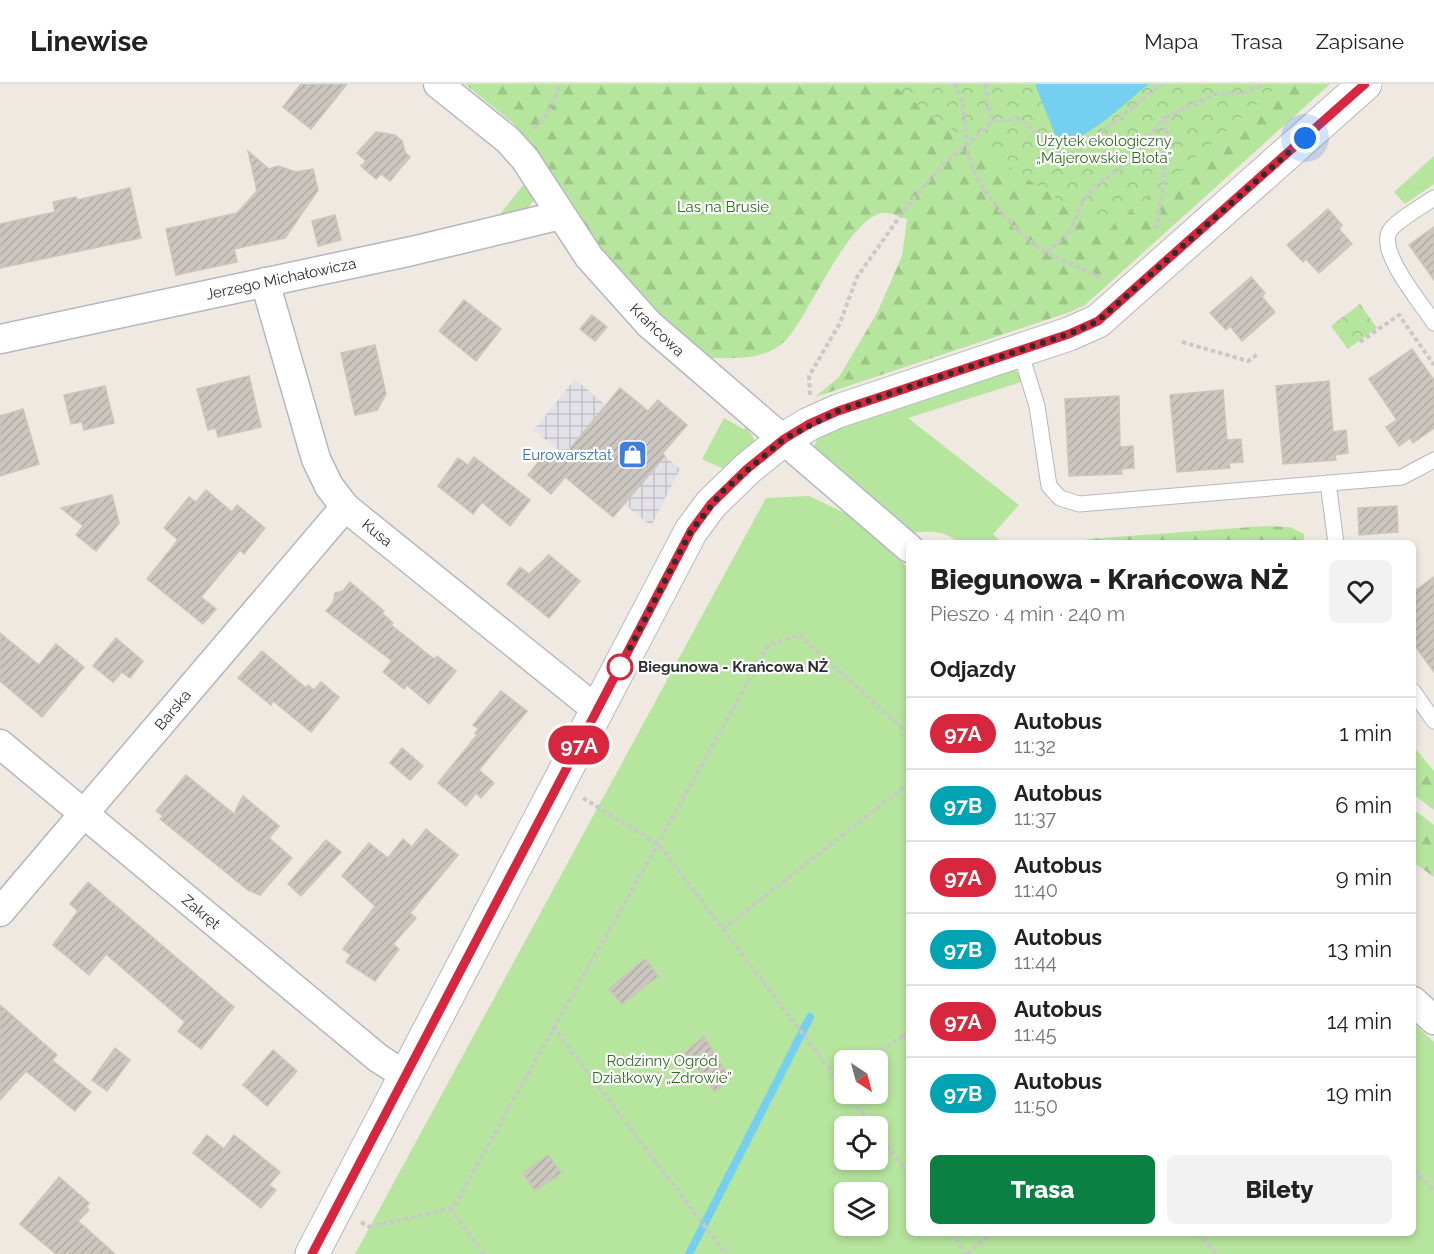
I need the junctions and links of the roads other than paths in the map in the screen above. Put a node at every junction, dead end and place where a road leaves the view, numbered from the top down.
1 (438, 84) edge
2 (1365, 84) edge
3 (1434, 198) edge
4 (561, 214) junction
5 (265, 282) junction
6 (1434, 323) edge
7 (0, 339) edge
8 (1020, 351) junction
9 (797, 432) junction
10 (1434, 460) edge
11 (1328, 483) junction
12 (345, 507) junction
13 (1336, 540) edge
14 (906, 545) edge
15 (1416, 695) edge
16 (597, 710) junction
17 (1434, 721) edge
18 (0, 744) edge
19 (84, 815) junction
20 (0, 912) edge
21 (1416, 1004) edge
22 (1434, 1020) edge
23 (406, 1076) junction
24 (312, 1254) edge

1 - 4 street, Krańcowa
2 - 8 street
3 - 6 lane
4 - 5 street, Jerzego Michałowicza
4 - 9 street, Krańcowa
5 - 7 street, Jerzego Michałowicza
5 - 12 street, Kusa
8 - 9 street
8 - 11 lane
9 - 14 street, Krańcowa
9 - 16 street
10 - 11 lane
11 - 13 lane
12 - 16 street, Kusa
12 - 19 street, Barska
15 - 17 lane
16 - 23 street
18 - 19 street, Zakręt
19 - 20 street, Barska
19 - 23 street, Zakręt
21 - 22 street
23 - 24 street

